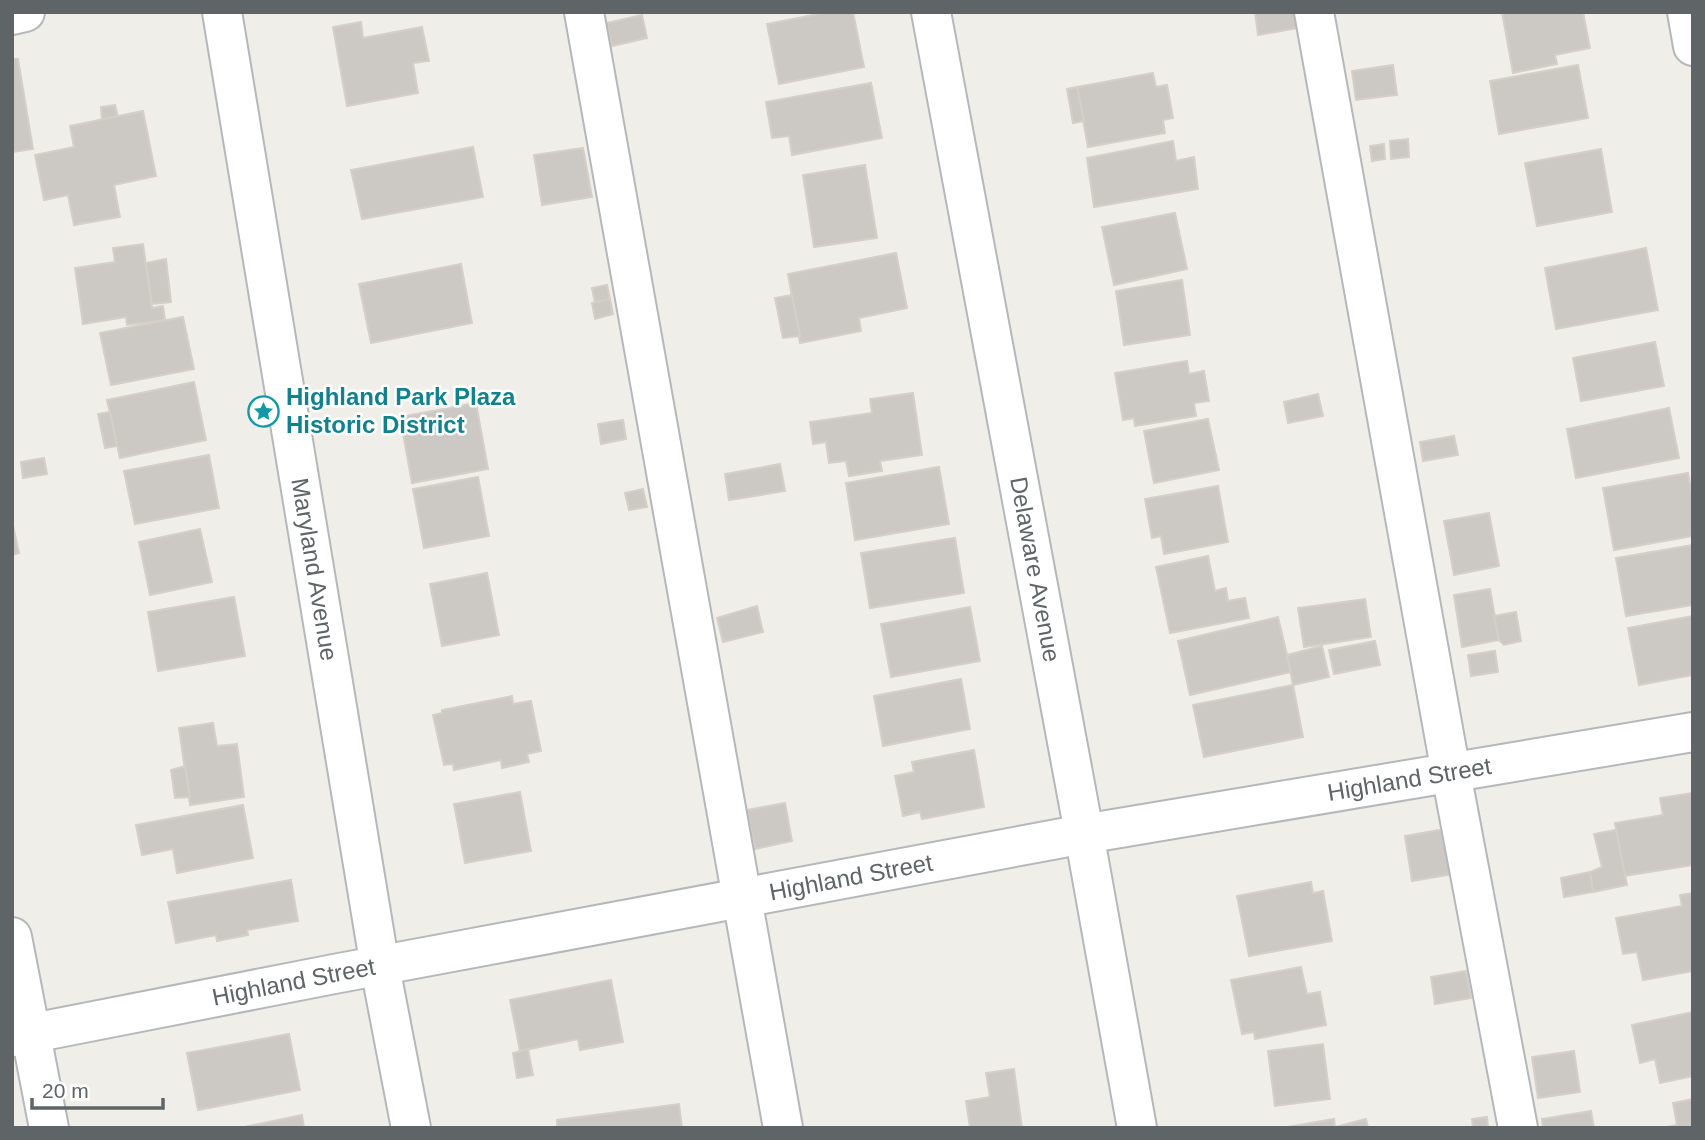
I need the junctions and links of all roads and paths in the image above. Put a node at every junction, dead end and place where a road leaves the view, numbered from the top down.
1 (25, 12) edge
2 (222, 12) edge
3 (584, 12) edge
4 (931, 12) edge
5 (1314, 12) edge
6 (1687, 12) edge
7 (12, 15) edge
8 (1693, 46) edge
9 (1693, 732) edge
10 (1451, 773) junction
11 (1084, 834) junction
12 (743, 899) junction
13 (12, 937) edge
14 (380, 967) junction
15 (22, 1035) edge
16 (49, 1128) edge
17 (411, 1128) edge
18 (783, 1128) edge
19 (1137, 1128) edge
20 (1518, 1128) edge

1 - 7 street
2 - 14 street, Maryland Avenue
3 - 12 street
4 - 11 street, Delaware Avenue
5 - 10 street
6 - 8 street
9 - 10 street, Highland Street
10 - 11 street, Highland Street
10 - 20 street
11 - 12 street, Highland Street
11 - 19 street, Delaware Avenue
12 - 14 street, Highland Street
12 - 18 street
13 - 15 street
14 - 15 street, Highland Street
14 - 17 street, Maryland Avenue
15 - 16 street

